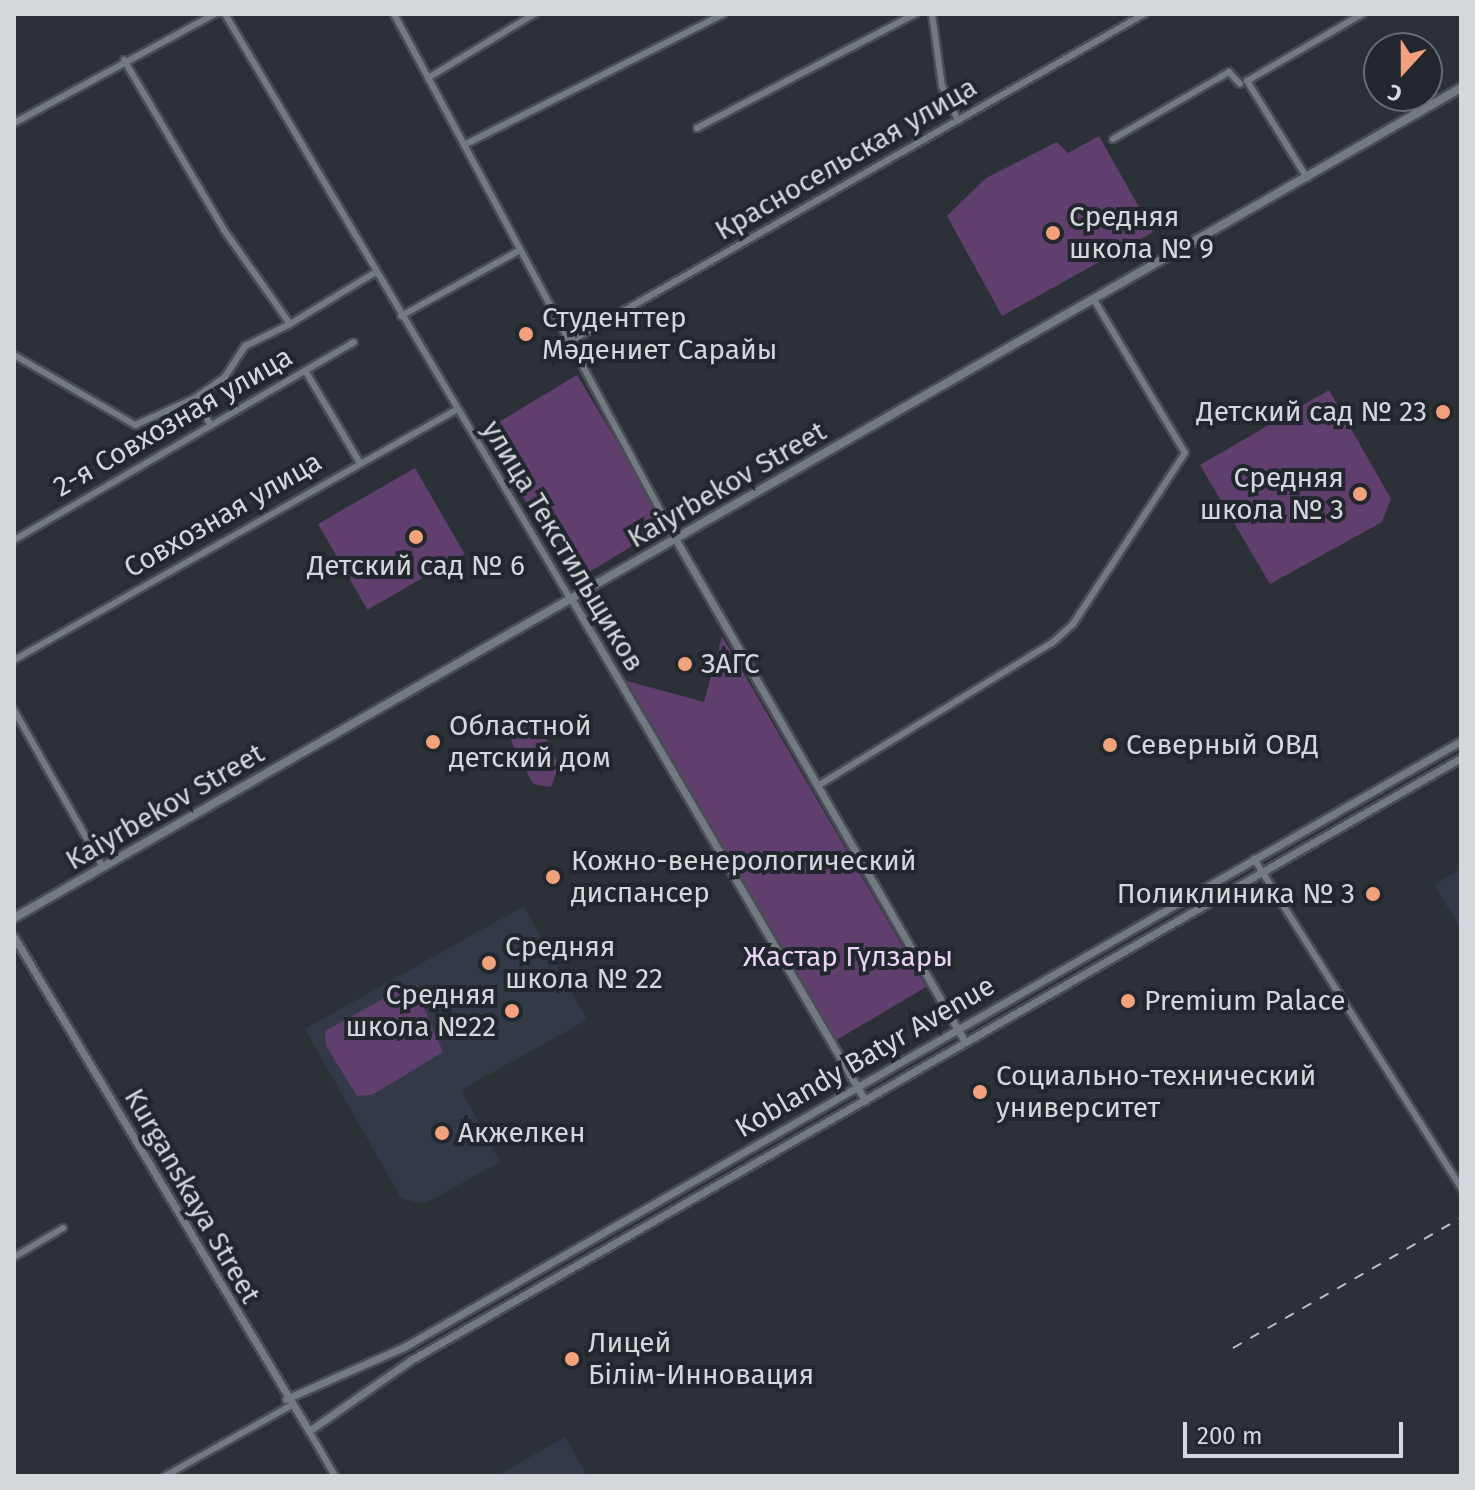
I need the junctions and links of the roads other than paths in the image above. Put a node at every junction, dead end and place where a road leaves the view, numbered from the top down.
1 (215, 14) edge
2 (225, 14) edge
3 (394, 14) edge
4 (534, 14) edge
5 (723, 14) edge
6 (915, 14) edge
7 (932, 14) edge
8 (1144, 14) edge
9 (1362, 14) edge
10 (124, 60) junction
11 (428, 78) junction
12 (1244, 83) junction
13 (1461, 88) edge
14 (958, 120) junction
15 (14, 123) edge
16 (697, 128) dead end
17 (1113, 139) dead end
18 (464, 145) junction
19 (1307, 178) junction
20 (520, 250) junction
21 (376, 272) junction
22 (1094, 300) junction
23 (401, 316) junction
24 (290, 324) junction
25 (354, 342) dead end
26 (569, 342) junction
27 (14, 355) edge
28 (306, 372) junction
29 (195, 398) junction
30 (456, 410) junction
31 (211, 426) junction
32 (360, 463) junction
33 (14, 540) edge
34 (676, 540) junction
35 (572, 600) junction
36 (14, 660) edge
37 (14, 710) edge
38 (1461, 741) edge
39 (1461, 758) edge
40 (819, 785) junction
41 (1254, 859) junction
42 (103, 867) junction
43 (1262, 872) junction
44 (14, 918) edge
45 (14, 937) edge
46 (958, 1029) junction
47 (965, 1042) junction
48 (856, 1087) junction
49 (865, 1100) junction
50 (1461, 1188) edge
51 (63, 1228) dead end
52 (14, 1257) edge
53 (288, 1403) junction
54 (309, 1431) junction
55 (165, 1476) edge
56 (335, 1476) edge

1 - 10 street
2 - 21 street, улица Текстильщиков
3 - 11 street
4 - 11 street
5 - 18 street
6 - 16 street
7 - 14 street
8 - 14 street, Красносельская улица
9 - 12 street
10 - 15 street
10 - 24 street
11 - 18 street
12 - 17 street
12 - 19 street
13 - 19 main road, Kaiyrbekov Street
14 - 26 street, Красносельская улица
18 - 20 street
19 - 22 main road, Kaiyrbekov Street
20 - 23 street
20 - 26 street
21 - 23 street, улица Текстильщиков
21 - 24 street
22 - 34 main road, Kaiyrbekov Street
22 - 40 street
23 - 30 street, улица Текстильщиков
24 - 29 street
25 - 28 street, 2-я Совхозная улица
26 - 34 street
27 - 29 street
28 - 31 street, 2-я Совхозная улица
28 - 32 street
29 - 31 street
30 - 32 street, Совхозная улица
30 - 35 street, улица Текстильщиков
31 - 33 street, 2-я Совхозная улица
32 - 36 street, Совхозная улица
34 - 35 main road, Kaiyrbekov Street
34 - 40 street
35 - 42 main road, Kaiyrbekov Street
35 - 48 street, улица Текстильщиков
37 - 42 street
38 - 41 street, Koblandy Batyr Avenue
39 - 43 street, Koblandy Batyr Avenue
40 - 46 street
41 - 43 street
41 - 46 street, Koblandy Batyr Avenue
42 - 44 main road, Kaiyrbekov Street
43 - 47 street, Koblandy Batyr Avenue
43 - 50 street
45 - 53 street, Kurganskaya Street
46 - 47 street
46 - 48 street, Koblandy Batyr Avenue
47 - 49 street, Koblandy Batyr Avenue
48 - 49 street, улица Текстильщиков
48 - 53 street, Koblandy Batyr Avenue
49 - 54 street, Koblandy Batyr Avenue
51 - 52 street
53 - 54 street, Kurganskaya Street
53 - 55 street, Koblandy Batyr Avenue
54 - 56 street, Kurganskaya Street

